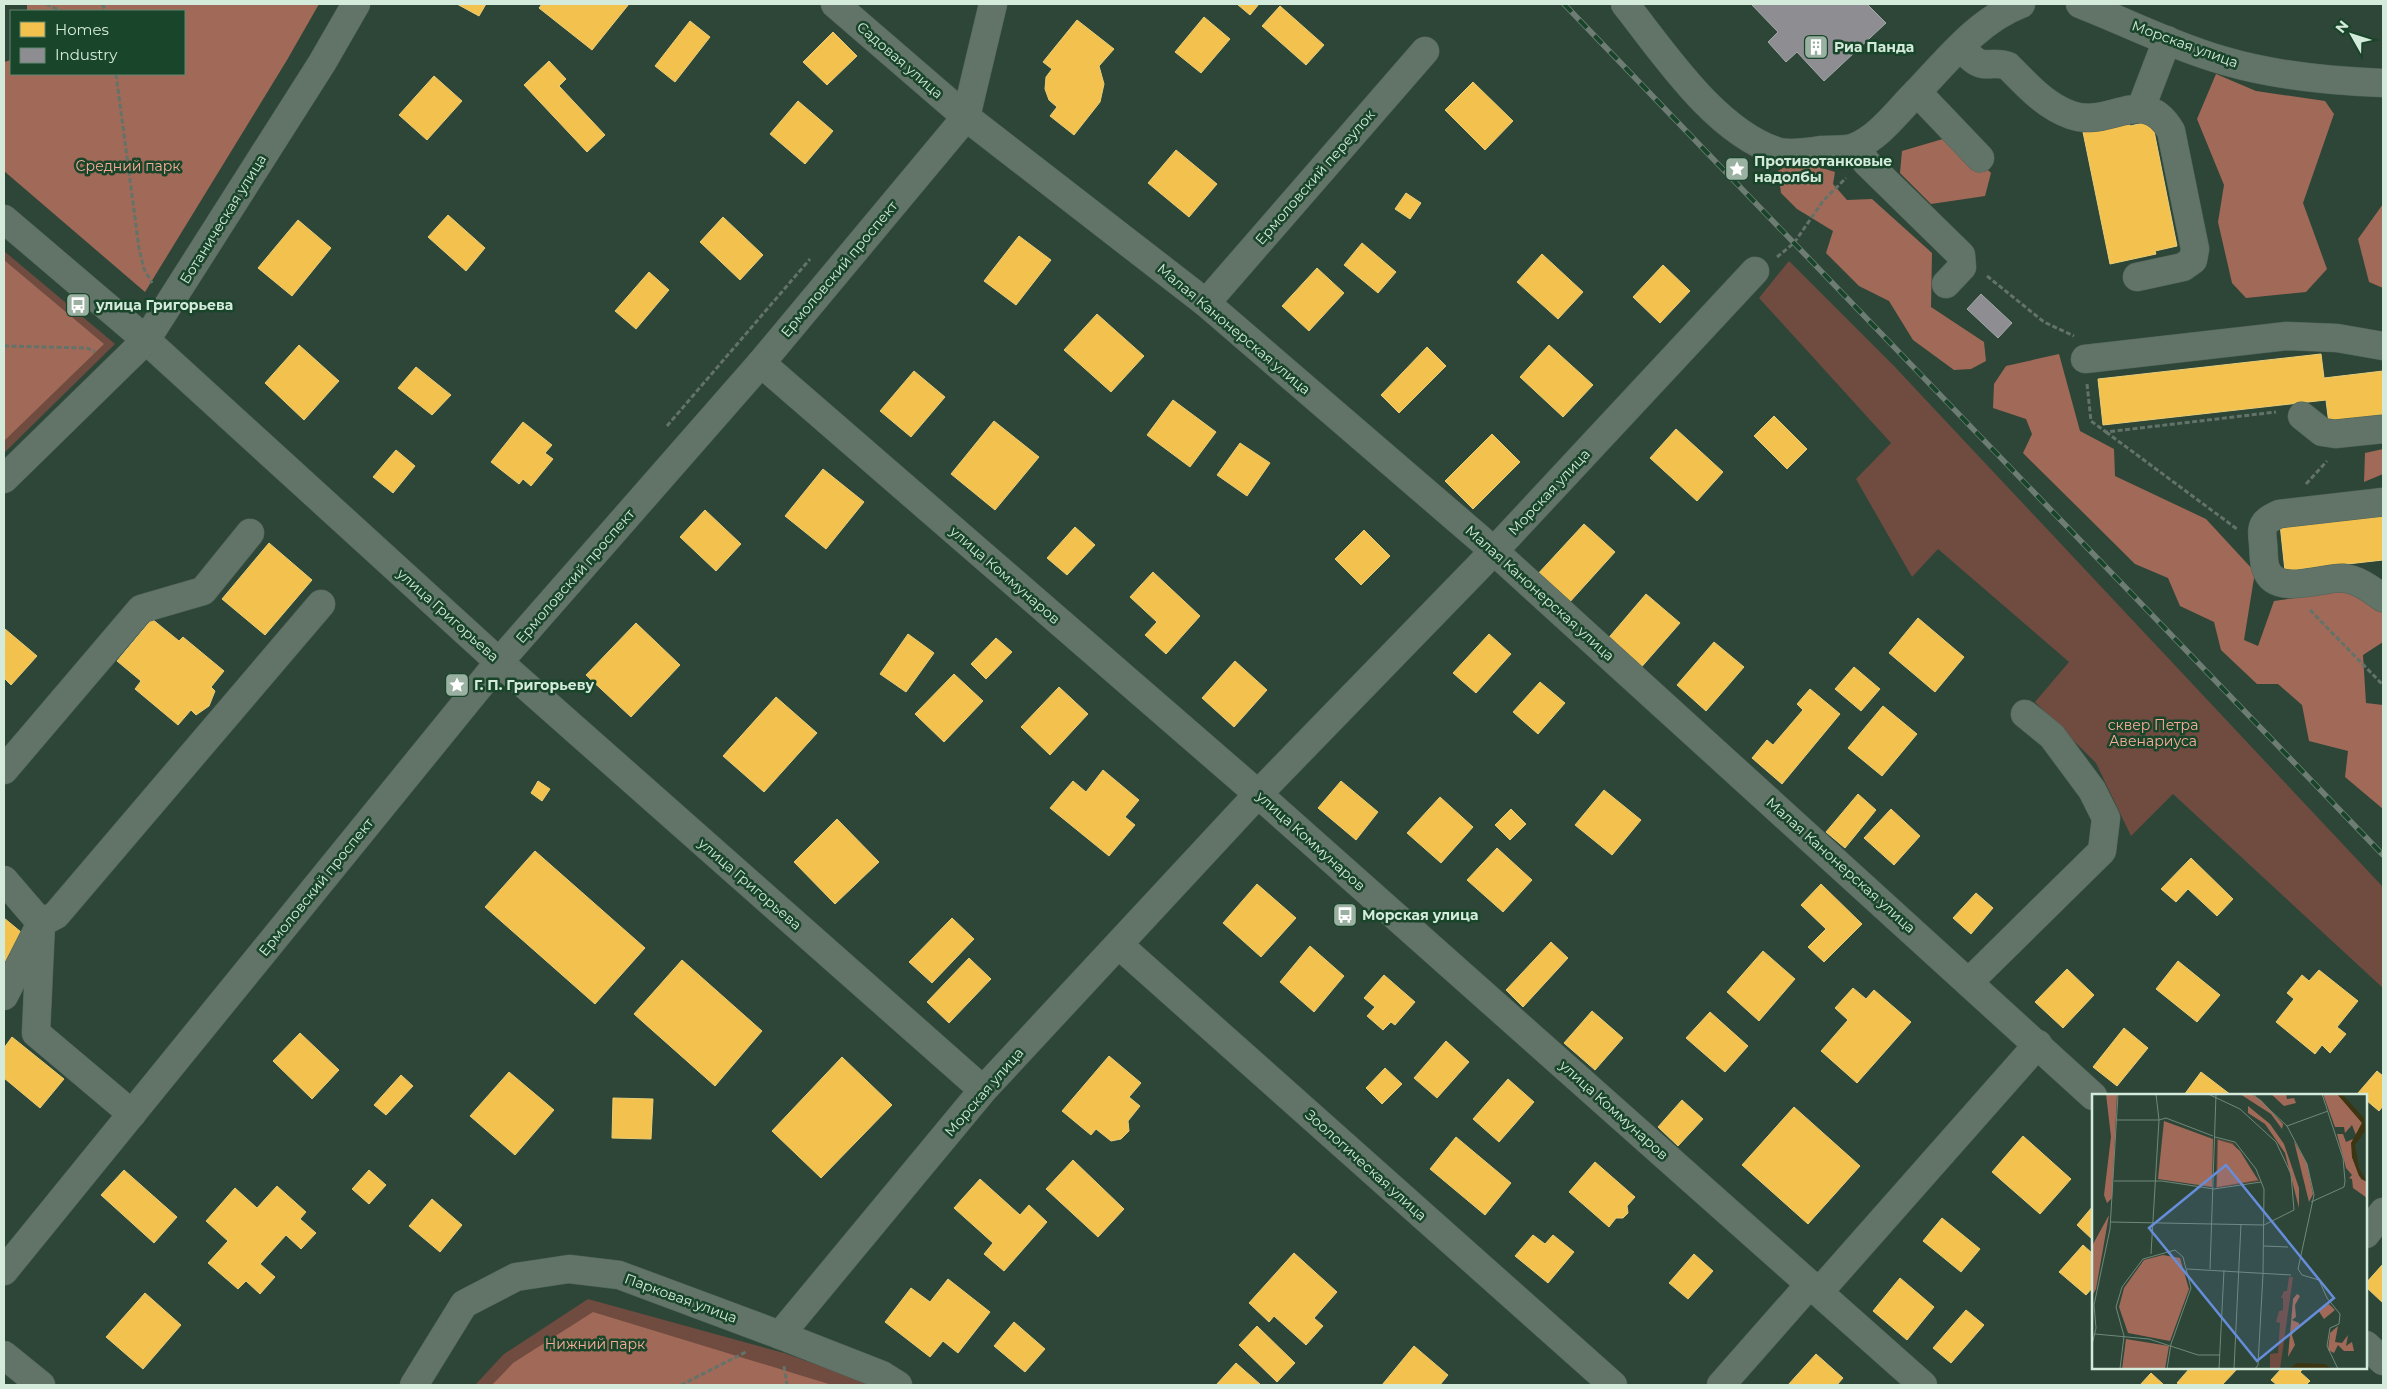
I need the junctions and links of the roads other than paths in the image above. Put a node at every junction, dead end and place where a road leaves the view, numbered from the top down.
1 (356, 4) edge
2 (835, 4) edge
3 (993, 4) edge
4 (1625, 4) edge
5 (2021, 4) edge
6 (2080, 4) edge
7 (2167, 40) junction
8 (1960, 46) junction
9 (1425, 50) dead end
10 (2383, 83) edge
11 (1917, 92) junction
12 (2141, 108) junction
13 (966, 117) junction
14 (1854, 147) junction
15 (1980, 158) dead end
16 (4, 219) edge
17 (1755, 271) road end
18 (2137, 277) dead end
19 (1946, 284) dead end
20 (1206, 303) junction
21 (146, 340) junction
22 (2383, 346) edge
23 (2085, 359) road end
24 (761, 363) junction
25 (2302, 416) road end
26 (2383, 429) edge
27 (4, 479) edge
28 (2383, 502) edge
29 (250, 534) dead end
30 (1494, 551) junction
31 (2383, 598) edge
32 (321, 604) dead end
33 (499, 662) junction
34 (2024, 714) dead end
35 (4, 770) edge
36 (1258, 794) junction
37 (4, 880) edge
38 (41, 923) junction
39 (1119, 945) junction
40 (1969, 982) junction
41 (4, 996) edge
42 (2038, 1044) junction
43 (983, 1090) junction
44 (2092, 1095) edge
45 (132, 1114) junction
46 (2383, 1212) edge
47 (2367, 1233) edge
48 (4, 1271) edge
49 (1814, 1288) junction
50 (780, 1334) junction
51 (2367, 1346) edge
52 (4, 1355) edge
53 (2383, 1362) edge
54 (41, 1385) edge
55 (414, 1385) edge
56 (898, 1385) edge
57 (1613, 1385) edge
58 (1721, 1385) edge
59 (1923, 1385) edge

1 - 21 street, Ботаническая улица
2 - 13 street, Садовая улица
3 - 13 street, Ермоловский проспект
4 - 14 street
5 - 8 street
6 - 7 street, Морская улица
7 - 10 street, Морская улица
7 - 12 street
8 - 11 street
8 - 12 street
9 - 20 street, Ермоловский переулок
11 - 14 street
11 - 15 street
12 - 18 street
13 - 20 street, Малая Канонерская улица
13 - 24 street, Ермоловский проспект
14 - 19 street
16 - 21 street, улица Григорьева
17 - 30 street, Морская улица
20 - 30 street, Малая Канонерская улица
21 - 27 street, Ботаническая улица
21 - 33 street, улица Григорьева
22 - 23 street
24 - 33 street, Ермоловский проспект
24 - 36 street, улица Коммунаров
25 - 26 street
28 - 31 street
29 - 35 street
30 - 36 street, Морская улица
30 - 40 street, Малая Канонерская улица
32 - 38 street
33 - 43 street, улица Григорьева
33 - 45 street, Ермоловский проспект
34 - 40 street
36 - 39 street, Морская улица
36 - 49 street, улица Коммунаров
37 - 38 street
38 - 41 street
38 - 45 street
39 - 43 street, Морская улица
39 - 57 street, Зоологическая улица
40 - 42 street, Малая Канонерская улица
42 - 44 street, Малая Канонерская улица
42 - 49 street
43 - 50 street, Морская улица
45 - 48 street, Ермоловский проспект
46 - 47 street
49 - 58 street
49 - 59 street, улица Коммунаров
50 - 55 street, Парковая улица
50 - 56 street, Парковая улица
51 - 53 street
52 - 54 street

